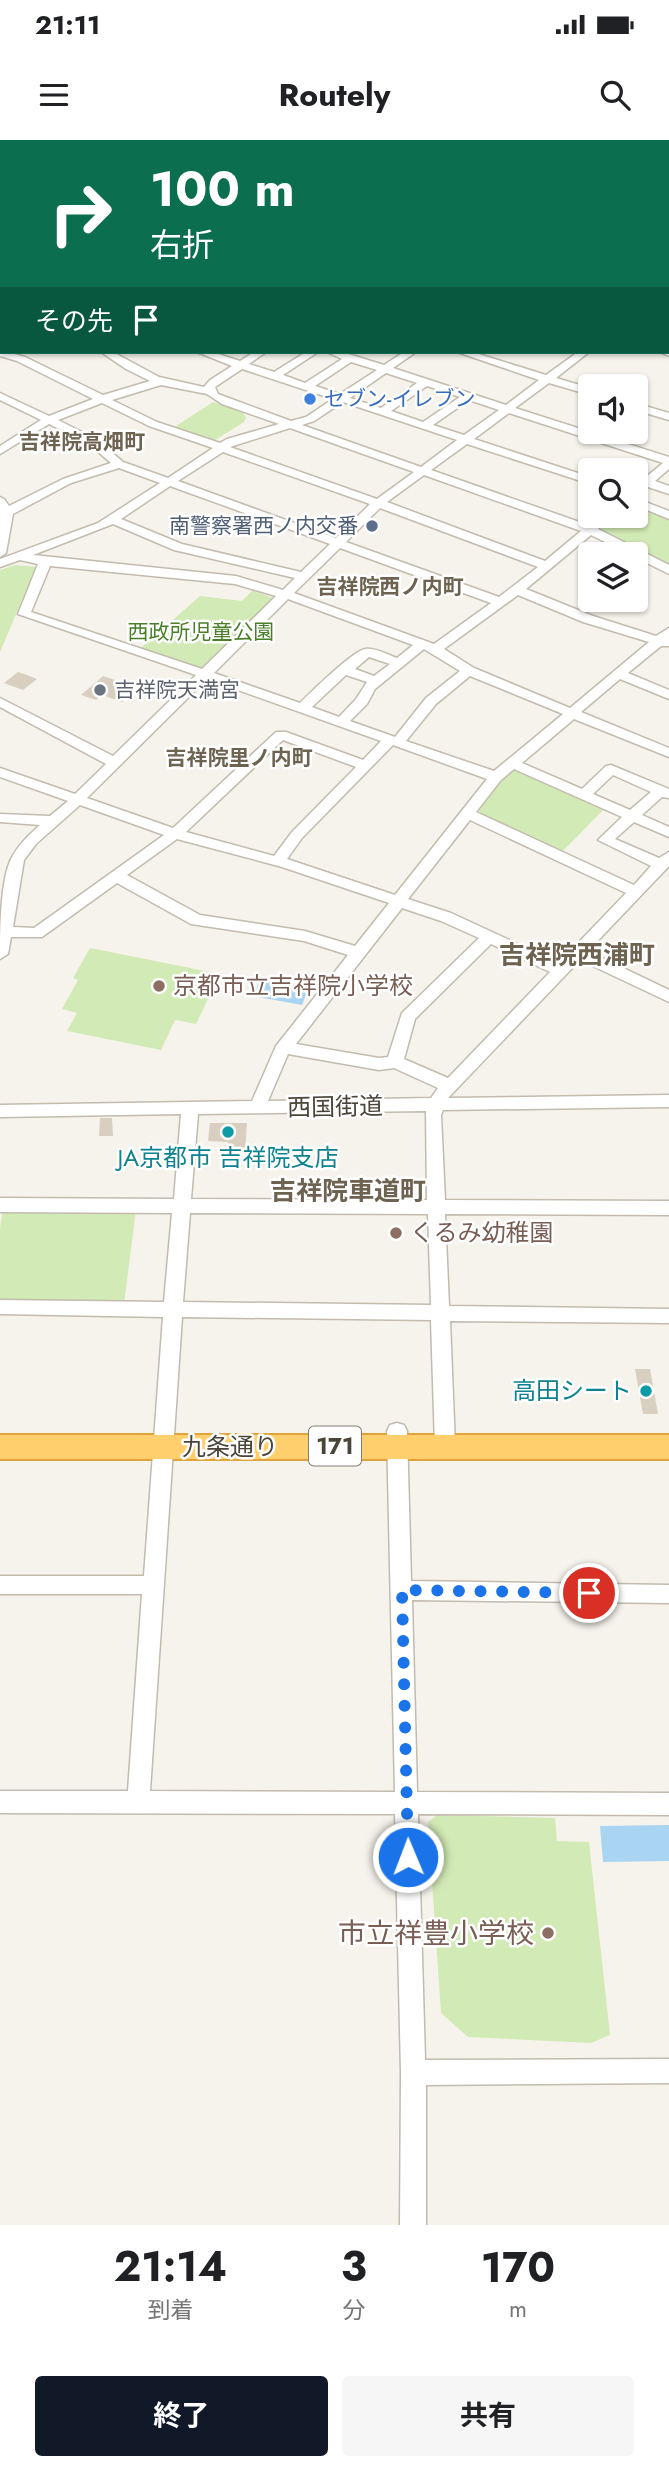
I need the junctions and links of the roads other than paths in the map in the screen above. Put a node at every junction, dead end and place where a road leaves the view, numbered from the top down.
1 (4, 354) edge
2 (109, 354) edge
3 (208, 354) edge
4 (258, 354) edge
5 (310, 354) edge
6 (338, 354) edge
7 (408, 354) edge
8 (468, 354) edge
9 (581, 354) edge
10 (350, 358) junction
11 (241, 365) junction
12 (386, 369) junction
13 (275, 376) junction
14 (548, 379) junction
15 (163, 381) junction
16 (426, 382) junction
17 (306, 387) junction
18 (578, 388) edge
19 (210, 391) junction
20 (0, 396) edge
21 (468, 396) junction
22 (341, 398) junction
23 (102, 399) junction
24 (507, 409) junction
25 (250, 410) junction
26 (648, 410) edge
27 (383, 412) junction
28 (669, 417) edge
29 (50, 419) junction
30 (293, 426) junction
31 (424, 426) junction
32 (463, 439) junction
33 (234, 440) junction
34 (222, 447) junction
35 (0, 451) edge
36 (669, 462) edge
37 (119, 464) junction
38 (421, 471) junction
39 (578, 477) edge
40 (648, 480) edge
41 (169, 482) junction
42 (648, 483) edge
43 (669, 490) edge
44 (376, 505) junction
45 (648, 506) edge
46 (3, 507) edge
47 (669, 515) edge
48 (113, 520) junction
49 (592, 528) edge
50 (590, 530) junction
51 (337, 542) junction
52 (0, 553) edge
53 (20, 556) junction
54 (45, 562) junction
55 (0, 563) edge
56 (547, 566) junction
57 (669, 570) edge
58 (301, 576) junction
59 (517, 590) junction
60 (283, 593) junction
61 (499, 601) junction
62 (666, 639) edge
63 (429, 646) junction
64 (399, 663) junction
65 (346, 670) junction
66 (469, 671) junction
67 (205, 674) junction
68 (619, 674) junction
69 (375, 681) junction
70 (669, 695) edge
71 (0, 702) edge
72 (303, 708) junction
73 (571, 713) junction
74 (341, 722) junction
75 (394, 741) junction
76 (669, 753) edge
77 (115, 762) junction
78 (513, 764) junction
79 (364, 765) junction
80 (0, 772) edge
81 (496, 777) junction
82 (664, 793) edge
83 (585, 794) junction
84 (77, 800) junction
85 (469, 814) junction
86 (632, 815) junction
87 (0, 818) edge
88 (54, 821) junction
89 (669, 832) edge
90 (174, 834) junction
91 (278, 861) junction
92 (664, 866) edge
93 (117, 876) junction
94 (636, 892) junction
95 (400, 901) junction
96 (2, 932) edge
97 (488, 938) junction
98 (577, 952) junction
99 (359, 953) junction
100 (0, 954) edge
101 (560, 970) junction
102 (669, 998) edge
103 (286, 1045) junction
104 (395, 1062) junction
105 (450, 1086) junction
106 (669, 1101) edge
107 (435, 1106) junction
108 (190, 1108) junction
109 (257, 1108) junction
110 (0, 1111) edge
111 (0, 1205) edge
112 (182, 1205) junction
113 (436, 1206) junction
114 (669, 1208) edge
115 (0, 1307) edge
116 (173, 1310) junction
117 (441, 1313) junction
118 (669, 1316) edge
119 (669, 1430) edge
120 (0, 1432) edge
121 (398, 1438) junction
122 (445, 1438) junction
123 (163, 1439) junction
124 (0, 1447) edge
125 (669, 1447) edge
126 (0, 1585) edge
127 (153, 1585) junction
128 (402, 1590) junction
129 (669, 1594) edge
130 (0, 1802) edge
131 (138, 1802) junction
132 (407, 1803) junction
133 (669, 1804) edge
134 (669, 2071) edge
135 (413, 2073) junction
136 (413, 2225) edge

1 - 23 street
2 - 15 street
3 - 11 street
4 - 11 street
5 - 13 street
6 - 10 street
7 - 12 street
8 - 14 street
9 - 14 street
10 - 12 street
10 - 17 street
11 - 13 street
11 - 19 street
12 - 16 street
12 - 22 street
13 - 17 street
14 - 18 street
14 - 24 street
15 - 19 street
15 - 23 street
16 - 21 street
16 - 27 street
17 - 22 street
19 - 25 street
20 - 29 street
21 - 24 street
21 - 31 street
22 - 27 street
22 - 30 street
23 - 29 street
23 - 34 street
24 - 32 street
24 - 36 street
25 - 30 street
25 - 33 street
26 - 28 street
27 - 31 street
29 - 35 street
29 - 37 street
30 - 33 street
30 - 38 street
31 - 32 street
32 - 38 street
32 - 39 street
33 - 34 street
34 - 41 street
34 - 44 street
36 - 40 street
37 - 41 street
37 - 46 street
38 - 44 street
38 - 50 street
41 - 48 street
41 - 51 street
42 - 43 street
44 - 51 street
44 - 56 street
45 - 47 street
46 - 52 street
48 - 53 street
48 - 58 street
49 - 50 street
50 - 56 street
50 - 57 street
51 - 58 street
51 - 61 street
53 - 54 street
53 - 55 street
54 - 60 street
54 - 67 street
56 - 59 street
58 - 60 street
59 - 61 street
59 - 62 street
60 - 63 street
60 - 67 street
61 - 63 street
62 - 68 street
63 - 64 street
63 - 66 street
64 - 65 street
64 - 69 street
65 - 69 street
65 - 72 street
66 - 73 street
66 - 75 street
67 - 72 street
67 - 77 street
68 - 70 street
68 - 73 street
69 - 74 street
71 - 77 street
72 - 74 street
73 - 76 street
73 - 78 street
74 - 75 street
75 - 79 street
75 - 81 street
77 - 84 street
78 - 81 street
78 - 83 street
79 - 90 street
79 - 91 street
80 - 84 street
81 - 85 street
82 - 83 street
82 - 86 street
83 - 86 street
84 - 88 street
84 - 90 street
85 - 94 street
85 - 95 street
86 - 89 street
86 - 92 street
87 - 88 street
88 - 96 street
90 - 91 street
90 - 93 street
91 - 95 street
92 - 94 street
93 - 96 street
93 - 99 street
94 - 98 street
95 - 97 street
95 - 99 street
96 - 100 street
97 - 101 street
97 - 104 street
98 - 101 street
98 - 102 street
99 - 103 street
101 - 105 street
103 - 104 street
103 - 109 street
104 - 105 street
105 - 107 street
106 - 107 street, 西国街道
107 - 109 street, 西国街道
107 - 113 street
108 - 109 street, 西国街道
108 - 110 street, 西国街道
108 - 112 street
111 - 112 street
112 - 113 street
112 - 116 street
113 - 114 street
113 - 117 street
115 - 116 street
116 - 117 street
116 - 123 street
117 - 118 street
117 - 122 street
119 - 122 highway, 九条通り / 171
120 - 123 highway, 九条通り / 171
121 - 122 highway, 九条通り / 171
121 - 123 highway, 九条通り / 171
121 - 128 street
122 - 125 highway, 九条通り / 171
123 - 124 highway, 九条通り / 171
123 - 127 street
126 - 127 street
127 - 131 street
128 - 129 street
128 - 132 street
130 - 131 street
131 - 132 street
132 - 133 street
132 - 135 street
134 - 135 street
135 - 136 street

